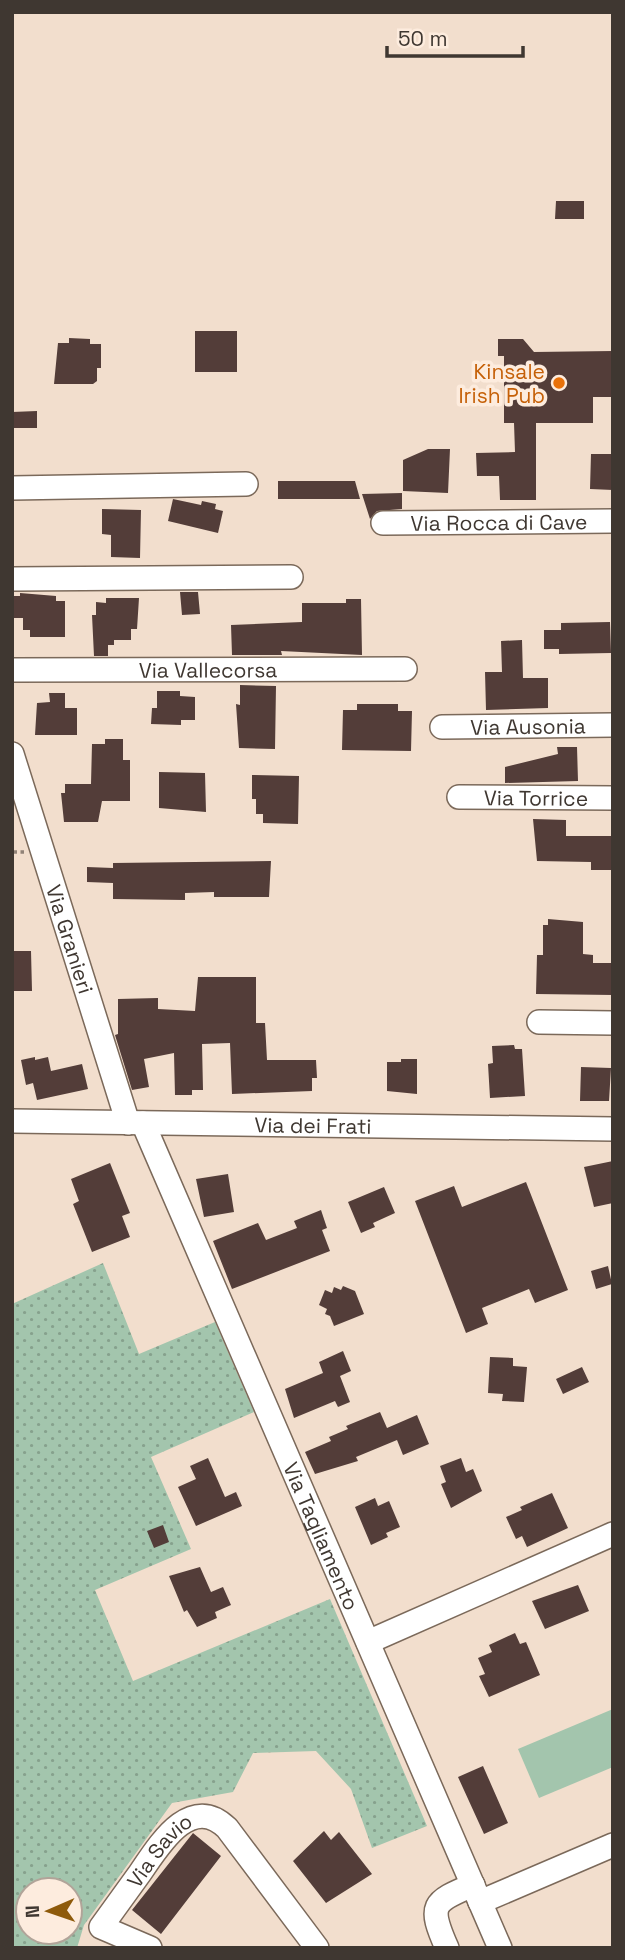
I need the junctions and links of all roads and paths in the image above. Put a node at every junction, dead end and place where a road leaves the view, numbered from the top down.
1 (246, 484) dead end
2 (12, 488) edge
3 (613, 521) edge
4 (383, 523) dead end
5 (291, 577) dead end
6 (12, 579) edge
7 (405, 669) dead end
8 (12, 670) edge
9 (613, 725) edge
10 (442, 727) dead end
11 (12, 754) edge
12 (459, 797) dead end
13 (613, 799) edge
14 (539, 1022) dead end
15 (613, 1023) edge
16 (12, 1121) edge
17 (135, 1123) junction
18 (613, 1129) edge
19 (613, 1534) edge
20 (368, 1642) junction
21 (613, 1845) edge
22 (477, 1894) junction
23 (150, 1948) edge
24 (317, 1948) edge
25 (447, 1948) edge
26 (500, 1948) edge

1 - 2 street
3 - 4 street, Via Rocca di Cave
5 - 6 street
7 - 8 street, Via Vallecorsa
9 - 10 street, Via Ausonia
11 - 17 street, Via Granieri
12 - 13 street, Via Torrice
14 - 15 street
16 - 17 street, Via dei Frati
17 - 18 street, Via dei Frati
17 - 20 street, Via Tagliamento
19 - 20 street
20 - 22 street, Via Tagliamento
21 - 22 street
22 - 25 street
22 - 26 street, Via Tagliamento
23 - 24 street, Via Savio

